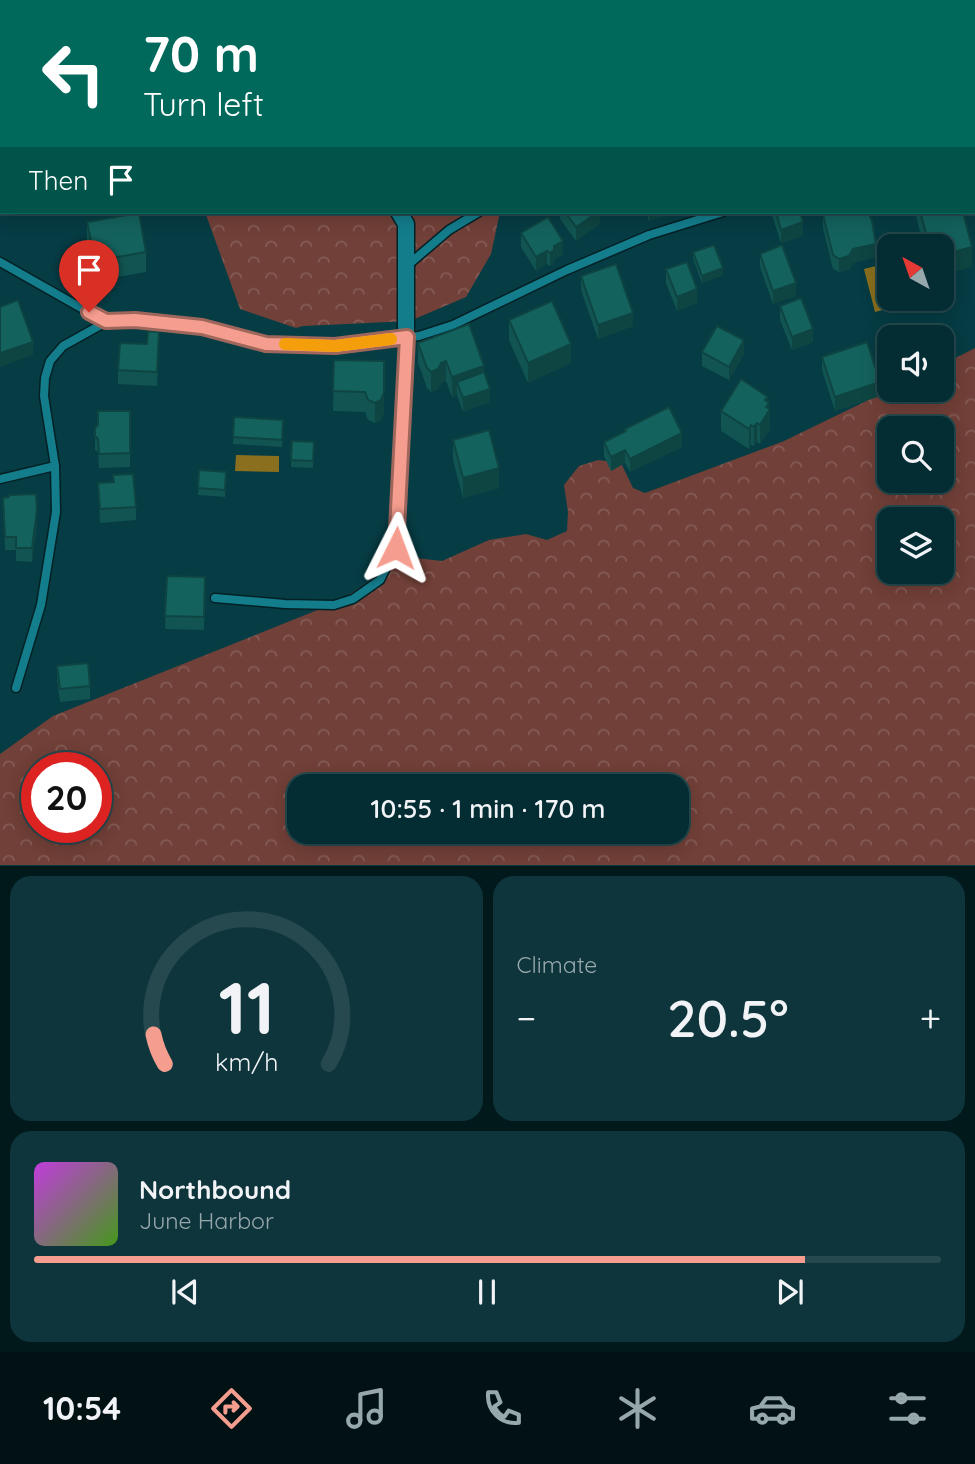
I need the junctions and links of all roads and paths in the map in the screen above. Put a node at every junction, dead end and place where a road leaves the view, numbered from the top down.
1 (400, 214) edge
2 (476, 214) edge
3 (717, 214) edge
4 (0, 262) edge
5 (406, 267) junction
6 (106, 321) junction
7 (407, 337) junction
8 (55, 466) junction
9 (0, 479) edge
10 (215, 598) dead end
11 (16, 688) dead end

1 - 5 street
2 - 5 lane
3 - 7 lane
4 - 6 lane
5 - 7 street
6 - 7 lane
6 - 8 lane
7 - 10 lane
8 - 9 lane
8 - 11 lane

